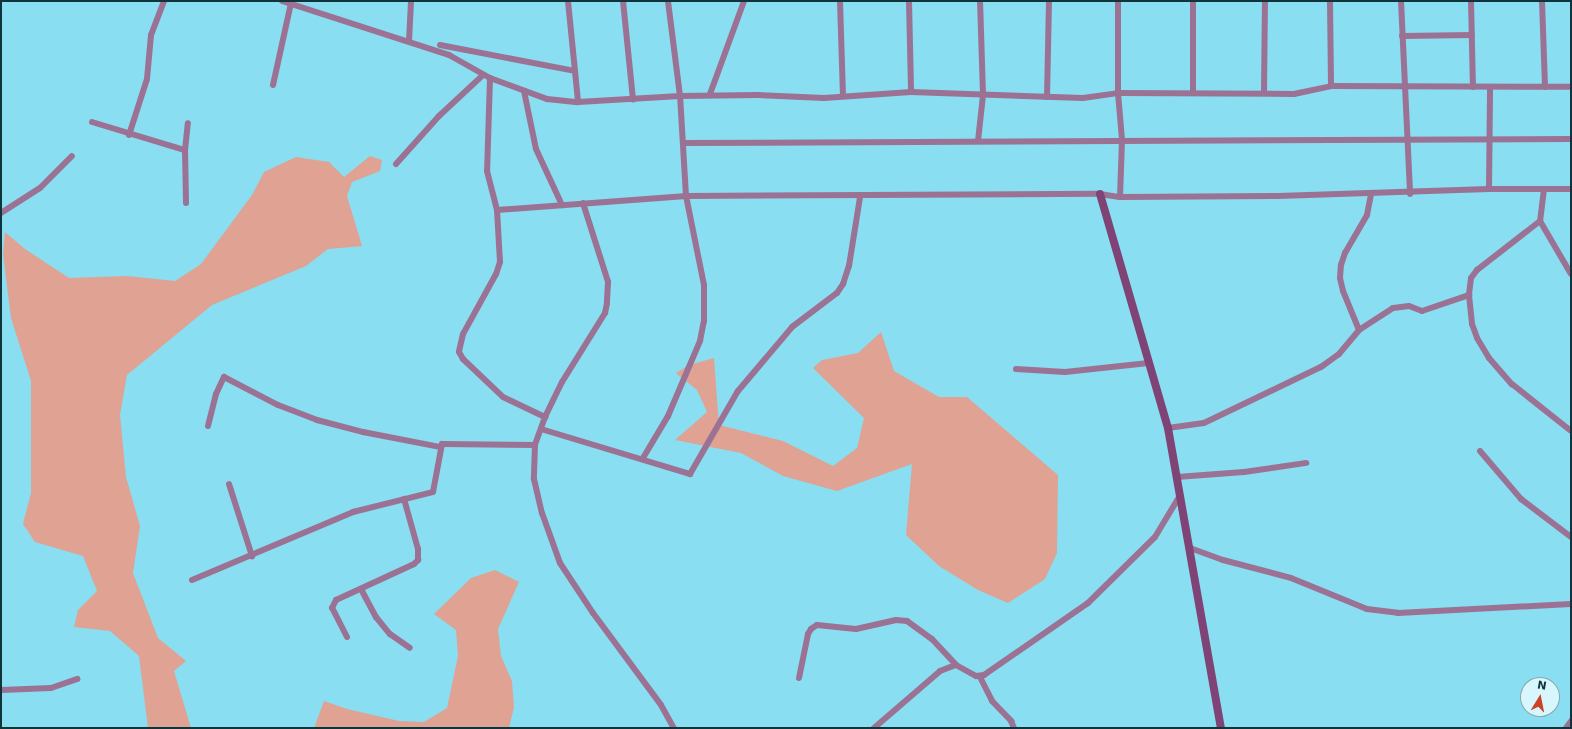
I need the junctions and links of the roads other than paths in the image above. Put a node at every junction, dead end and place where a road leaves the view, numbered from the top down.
1 (164, 1) edge
2 (282, 1) edge
3 (411, 1) edge
4 (568, 1) edge
5 (623, 1) edge
6 (668, 1) edge
7 (744, 1) edge
8 (840, 1) edge
9 (909, 1) edge
10 (980, 1) edge
11 (1049, 1) edge
12 (1118, 1) edge
13 (1193, 1) edge
14 (1265, 1) edge
15 (1330, 1) edge
16 (1401, 1) edge
17 (1471, 1) edge
18 (1542, 1) edge
19 (291, 3) junction
20 (1472, 35) junction
21 (1402, 36) junction
22 (409, 41) junction
23 (440, 45) dead end
24 (575, 70) junction
25 (483, 75) junction
26 (490, 78) junction
27 (273, 85) dead end
28 (1404, 85) junction
29 (1331, 86) junction
30 (1473, 87) junction
31 (1490, 87) junction
32 (1545, 87) junction
33 (1571, 87) edge
34 (524, 91) junction
35 (911, 92) junction
36 (1118, 93) junction
37 (1193, 93) junction
38 (1264, 93) junction
39 (710, 94) junction
40 (843, 95) junction
41 (983, 95) junction
42 (680, 96) junction
43 (1046, 97) junction
44 (633, 99) junction
45 (578, 102) junction
46 (92, 122) dead end
47 (188, 123) dead end
48 (129, 135) junction
49 (1490, 138) junction
50 (1571, 139) edge
51 (1122, 140) junction
52 (1406, 140) junction
53 (978, 141) junction
54 (684, 143) junction
55 (185, 150) junction
56 (72, 156) dead end
57 (396, 164) dead end
58 (1489, 189) junction
59 (1544, 189) junction
60 (1571, 189) edge
61 (1100, 194) junction
62 (1371, 194) junction
63 (1410, 194) junction
64 (686, 196) junction
65 (860, 197) junction
66 (1120, 197) junction
67 (186, 203) dead end
68 (583, 203) junction
69 (562, 205) junction
70 (497, 210) junction
71 (1, 213) edge
72 (1540, 221) junction
73 (1571, 274) edge
74 (1469, 295) junction
75 (1359, 330) junction
76 (1149, 363) junction
77 (1016, 369) dead end
78 (545, 417) junction
79 (208, 426) dead end
80 (1168, 428) junction
81 (540, 429) junction
82 (1571, 431) edge
83 (535, 445) junction
84 (440, 446) junction
85 (1480, 451) dead end
86 (643, 458) junction
87 (1306, 463) dead end
88 (1177, 477) junction
89 (229, 484) dead end
90 (1179, 497) junction
91 (404, 499) junction
92 (1571, 537) edge
93 (1190, 548) junction
94 (252, 556) junction
95 (192, 580) dead end
96 (361, 589) junction
97 (1571, 604) edge
98 (347, 637) dead end
99 (410, 648) dead end
100 (956, 665) junction
101 (980, 677) junction
102 (799, 678) dead end
103 (77, 679) dead end
104 (1, 690) edge
105 (1571, 721) edge
106 (674, 728) edge
107 (874, 728) edge
108 (1014, 728) edge
109 (1221, 728) edge
110 (1566, 728) edge

1 - 48 street
2 - 19 street
3 - 22 street
4 - 24 street
5 - 44 street
6 - 42 street
7 - 39 street
8 - 40 street
9 - 35 street
10 - 41 street
11 - 43 street
12 - 36 street
13 - 37 street
14 - 38 street
15 - 29 street
16 - 21 street
17 - 20 street
18 - 32 street
19 - 22 street
19 - 27 street
20 - 21 street
20 - 30 street
21 - 28 street
22 - 25 street
23 - 24 street
24 - 45 street
25 - 26 street
25 - 57 street
26 - 34 street
26 - 70 street
28 - 29 street
28 - 30 street
28 - 52 street
29 - 38 street
30 - 31 street
31 - 32 street
31 - 49 street
32 - 33 street
34 - 45 street
34 - 69 street
35 - 40 street
35 - 41 street
36 - 37 street
36 - 43 street
36 - 51 street
37 - 38 street
39 - 40 street
39 - 42 street
41 - 43 street
41 - 53 street
42 - 44 street
42 - 54 street
44 - 45 street
46 - 48 street
47 - 55 street
48 - 55 street
49 - 50 street
49 - 52 street
49 - 58 street
51 - 52 street
51 - 53 street
51 - 66 street
52 - 63 street
53 - 54 street
54 - 64 street
55 - 67 street
56 - 71 street
58 - 59 street
58 - 63 street
59 - 60 street
59 - 72 street
61 - 65 street
61 - 66 street
61 - 76 street
62 - 63 street
62 - 66 street
62 - 75 street
64 - 65 street
64 - 68 street
64 - 86 street
65 - 86 street
68 - 69 street
68 - 78 street
69 - 70 street
70 - 78 street
72 - 73 street
72 - 74 street
74 - 75 street
74 - 82 street
75 - 80 street
76 - 77 street
76 - 80 street
78 - 81 street
79 - 84 street
80 - 88 street
81 - 83 street
81 - 86 street
83 - 84 street
83 - 106 street
84 - 91 street
85 - 92 street
87 - 88 street
88 - 90 street
89 - 94 street
90 - 93 street
90 - 101 street
91 - 94 street
91 - 96 street
93 - 97 street
93 - 109 street
94 - 95 street
96 - 98 street
96 - 99 street
100 - 101 street
100 - 102 street
100 - 107 street
101 - 108 street
103 - 104 street
105 - 110 street

